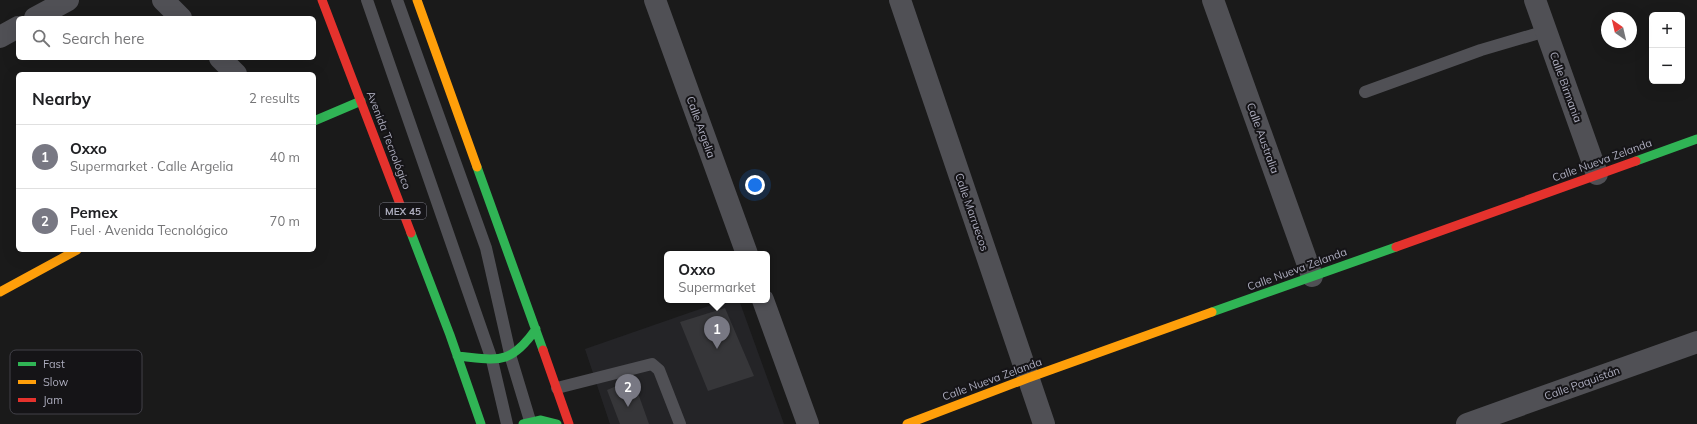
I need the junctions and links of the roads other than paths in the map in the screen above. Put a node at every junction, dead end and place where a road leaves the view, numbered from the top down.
1 (68, 0) edge
2 (164, 0) edge
3 (322, 0) edge
4 (367, 0) edge
5 (397, 0) edge
6 (418, 0) edge
7 (655, 0) edge
8 (900, 0) edge
9 (1213, 0) edge
10 (1535, 0) edge
11 (39, 16) edge
12 (179, 16) edge
13 (16, 28) edge
14 (1546, 31) junction
15 (0, 37) edge
16 (222, 60) edge
17 (234, 72) edge
18 (1365, 92) dead end
19 (361, 101) junction
20 (316, 120) edge
21 (1697, 139) edge
22 (1597, 174) junction
23 (746, 251) edge
24 (73, 252) edge
25 (1312, 276) junction
26 (0, 292) edge
27 (764, 303) edge
28 (536, 329) junction
29 (1697, 342) edge
30 (457, 356) junction
31 (511, 358) junction
32 (492, 360) junction
33 (1028, 378) junction
34 (557, 388) junction
35 (528, 423) edge
36 (481, 424) edge
37 (506, 424) edge
38 (557, 424) edge
39 (569, 424) edge
40 (680, 424) edge
41 (808, 424) edge
42 (906, 424) edge
43 (1044, 424) edge
44 (1467, 424) edge

1 - 11 street
2 - 12 street
3 - 19 main road, Avenida Tecnológico / MEX 45
4 - 32 lane
5 - 31 lane
6 - 28 main road
7 - 23 street, Calle Argelia
8 - 33 street, Calle Marruecos
9 - 25 street, Calle Australia
10 - 14 street, Calle Birmania
13 - 15 street
14 - 18 lane
14 - 22 street, Calle Birmania
16 - 17 street
19 - 20 main road
19 - 30 main road, Avenida Tecnológico / MEX 45
21 - 22 main road, Calle Nueva Zelanda
22 - 25 main road, Calle Nueva Zelanda
24 - 26 main road
25 - 33 main road, Calle Nueva Zelanda
27 - 41 street
28 - 31 main road
28 - 34 main road
29 - 44 street, Calle Paquistán
30 - 32 main road
30 - 36 main road, Avenida Tecnológico / MEX 45
31 - 32 main road
31 - 35 lane
32 - 37 lane
33 - 42 main road, Calle Nueva Zelanda
33 - 43 street, Calle Marruecos
34 - 39 main road
34 - 40 lane
35 - 38 main road

